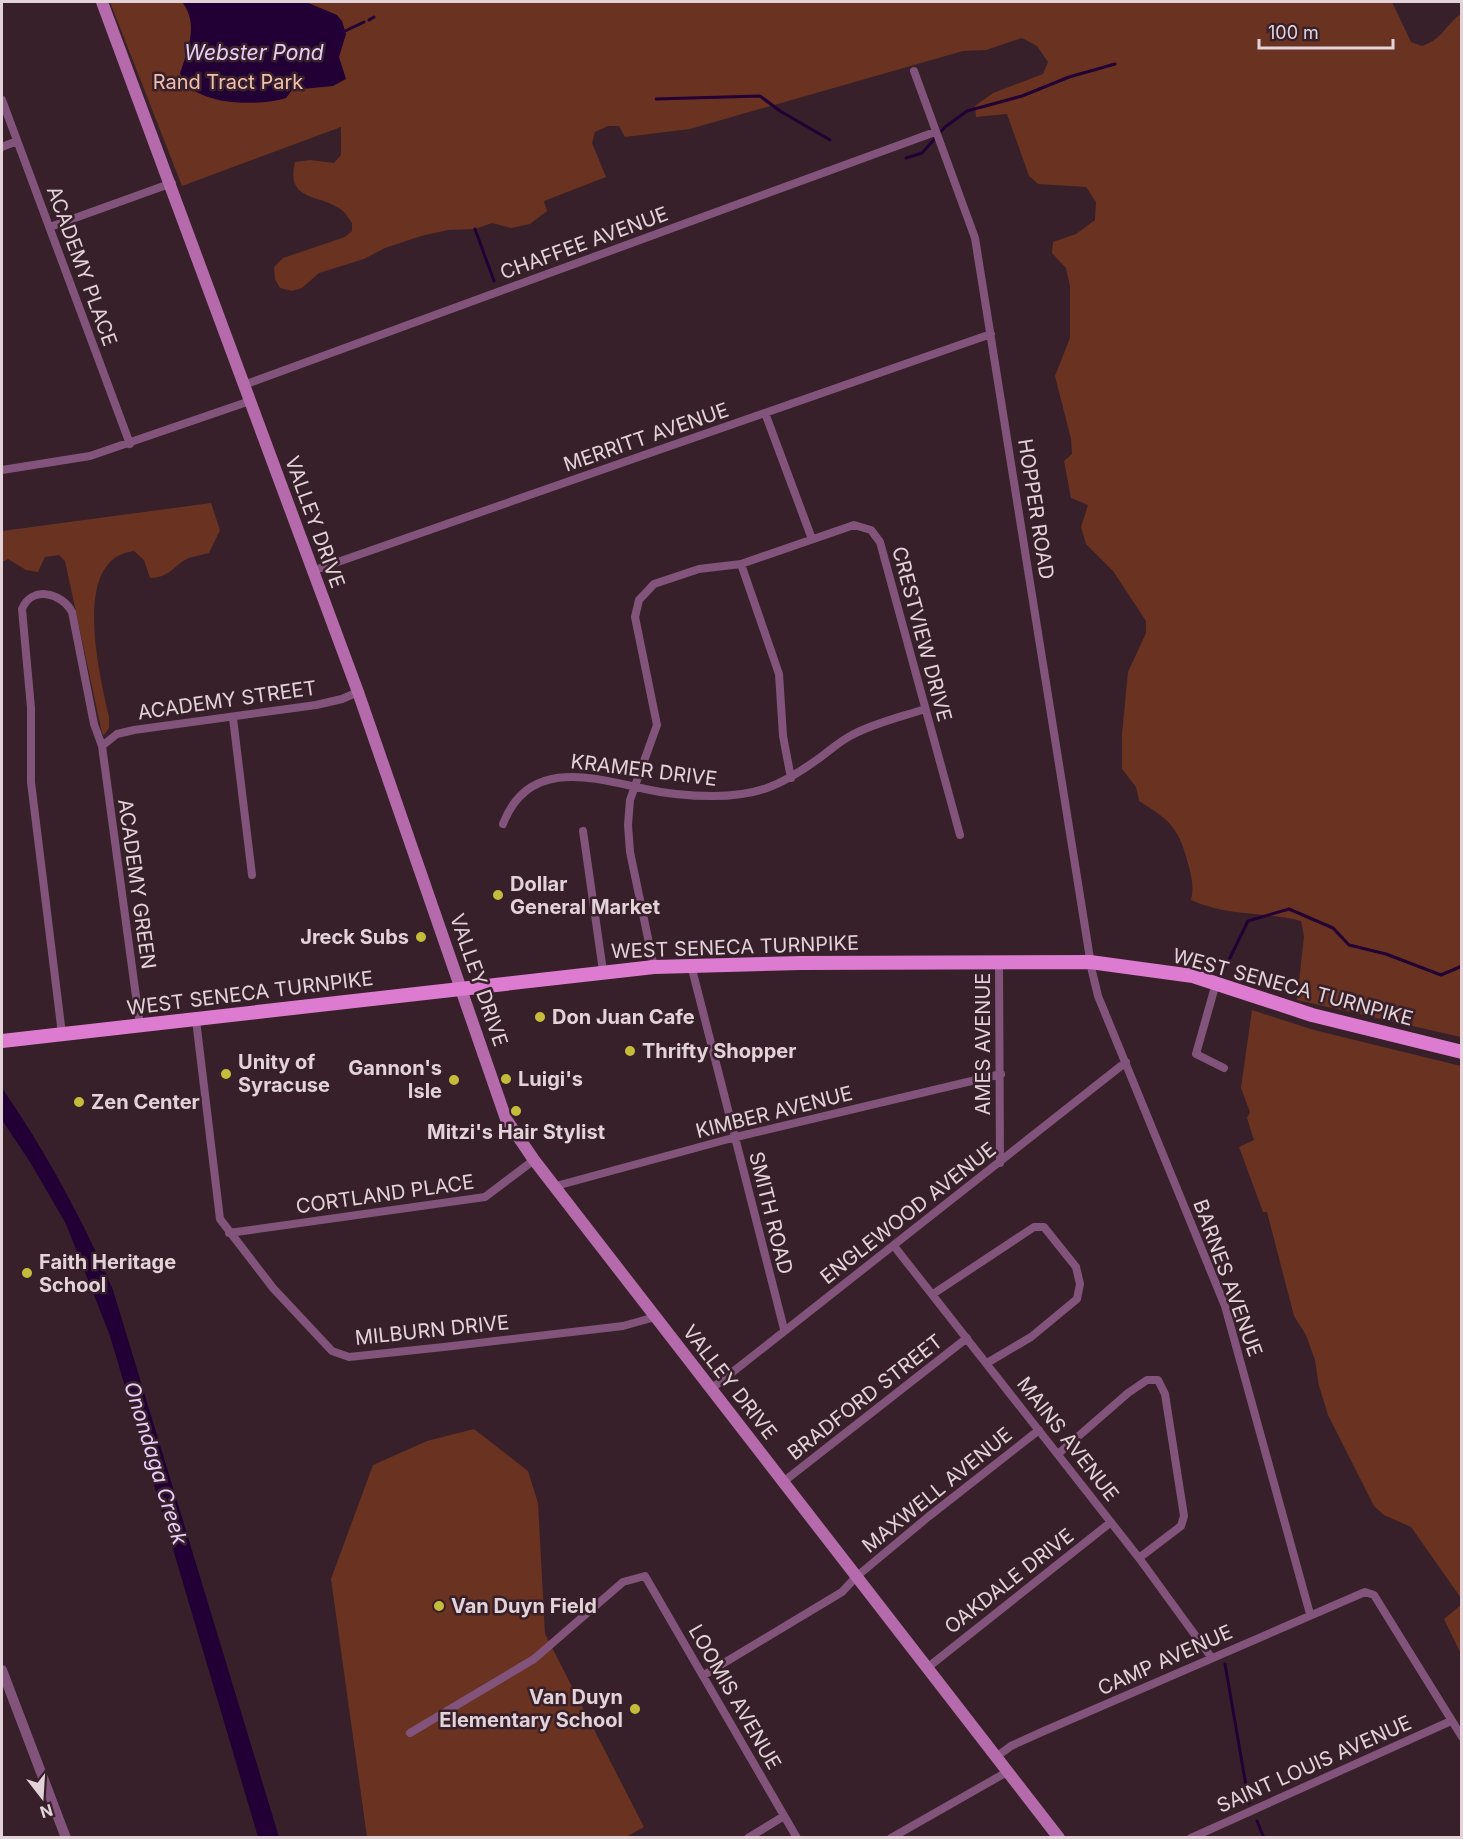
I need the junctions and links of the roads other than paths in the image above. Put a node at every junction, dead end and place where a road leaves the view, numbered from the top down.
1 (102, 2) edge
2 (914, 71) dead end
3 (2, 100) edge
4 (935, 132) junction
5 (17, 141) junction
6 (2, 147) edge
7 (172, 183) junction
8 (50, 227) junction
9 (991, 334) junction
10 (244, 385) junction
11 (250, 401) junction
12 (765, 413) junction
13 (130, 444) junction
14 (2, 470) edge
15 (812, 539) junction
16 (741, 564) junction
17 (312, 571) junction
18 (358, 692) junction
19 (925, 709) junction
20 (233, 718) junction
21 (102, 746) junction
22 (791, 778) junction
23 (634, 786) junction
24 (503, 824) dead end
25 (583, 831) dead end
26 (960, 835) dead end
27 (252, 875) dead end
28 (999, 961) junction
29 (1090, 962) junction
30 (691, 965) junction
31 (654, 967) junction
32 (603, 971) junction
33 (1216, 983) junction
34 (461, 987) junction
35 (196, 1020) junction
36 (140, 1026) junction
37 (62, 1034) junction
38 (4, 1041) edge
39 (1461, 1052) edge
40 (1126, 1062) junction
41 (1224, 1068) dead end
42 (1000, 1074) junction
43 (736, 1137) junction
44 (534, 1161) junction
45 (1000, 1163) junction
46 (556, 1186) junction
47 (229, 1233) junction
48 (894, 1246) junction
49 (933, 1294) junction
50 (655, 1317) junction
51 (784, 1329) junction
52 (967, 1338) junction
53 (987, 1363) junction
54 (711, 1389) junction
55 (1039, 1430) junction
56 (1058, 1454) junction
57 (783, 1482) junction
58 (1111, 1522) junction
59 (1140, 1558) junction
60 (856, 1577) junction
61 (1310, 1614) junction
62 (1211, 1657) junction
63 (927, 1668) junction
64 (2, 1670) edge
65 (704, 1675) junction
66 (1451, 1721) junction
67 (410, 1733) dead end
68 (1461, 1737) edge
69 (996, 1757) junction
70 (1008, 1772) junction
71 (784, 1816) junction
72 (908, 1827) junction
73 (66, 1838) edge
74 (748, 1838) edge
75 (797, 1838) edge
76 (891, 1838) edge
77 (914, 1838) edge
78 (1059, 1838) edge
79 (1191, 1838) edge

1 - 7 main road, VALLEY DRIVE
2 - 4 street, HOPPER ROAD
3 - 5 street, ACADEMY PLACE
4 - 9 street, HOPPER ROAD
4 - 10 street, CHAFFEE AVENUE
5 - 6 street
5 - 8 street, ACADEMY PLACE
7 - 8 street
7 - 10 main road, VALLEY DRIVE
8 - 13 street, ACADEMY PLACE
9 - 12 street, MERRITT AVENUE
9 - 29 street, HOPPER ROAD
10 - 11 main road, VALLEY DRIVE
11 - 13 street
11 - 17 main road, VALLEY DRIVE
12 - 15 street
12 - 17 street, MERRITT AVENUE
13 - 14 street
15 - 16 street
15 - 19 street, CRESTVIEW DRIVE
16 - 22 street
16 - 23 street
17 - 18 main road, VALLEY DRIVE
18 - 20 street, ACADEMY STREET
18 - 34 main road, VALLEY DRIVE
19 - 22 street, KRAMER DRIVE
19 - 26 street, CRESTVIEW DRIVE
20 - 21 street, ACADEMY STREET
20 - 27 street
21 - 36 street, ACADEMY GREEN
21 - 37 street, ACADEMY GREEN
22 - 23 street, KRAMER DRIVE
23 - 24 street, KRAMER DRIVE
23 - 31 street
25 - 32 street
28 - 29 main road, WEST SENECA TURNPIKE
28 - 30 main road, WEST SENECA TURNPIKE
28 - 42 street, AMES AVENUE
29 - 33 main road, WEST SENECA TURNPIKE
29 - 40 street, BARNES AVENUE
30 - 31 main road, WEST SENECA TURNPIKE
30 - 43 street, SMITH ROAD
31 - 32 main road, WEST SENECA TURNPIKE
32 - 34 main road, WEST SENECA TURNPIKE
33 - 39 main road, WEST SENECA TURNPIKE
33 - 41 street
34 - 35 main road, WEST SENECA TURNPIKE
34 - 44 main road, VALLEY DRIVE
35 - 36 main road, WEST SENECA TURNPIKE
35 - 47 street, MILBURN DRIVE
36 - 37 main road, WEST SENECA TURNPIKE
37 - 38 main road, WEST SENECA TURNPIKE
40 - 45 street, ENGLEWOOD AVENUE
40 - 61 street, BARNES AVENUE
42 - 43 street, KIMBER AVENUE
42 - 45 street, AMES AVENUE
43 - 46 street, KIMBER AVENUE
43 - 51 street, SMITH ROAD
44 - 46 main road, VALLEY DRIVE
44 - 47 street, CORTLAND PLACE
45 - 48 street, ENGLEWOOD AVENUE
46 - 50 main road, VALLEY DRIVE
47 - 50 street, MILBURN DRIVE
48 - 49 street, MAINS AVENUE
48 - 51 street, ENGLEWOOD AVENUE
49 - 52 street, MAINS AVENUE
49 - 53 street
50 - 54 main road, VALLEY DRIVE
51 - 54 street, ENGLEWOOD AVENUE
52 - 53 street, MAINS AVENUE
52 - 57 street, BRADFORD STREET
53 - 55 street, MAINS AVENUE
54 - 57 main road, VALLEY DRIVE
55 - 56 street, MAINS AVENUE
55 - 60 street, MAXWELL AVENUE
56 - 58 street, MAINS AVENUE
56 - 59 street
57 - 60 main road, VALLEY DRIVE
58 - 59 street, MAINS AVENUE
58 - 63 street, OAKDALE DRIVE
59 - 62 street, MAINS AVENUE
60 - 63 main road, VALLEY DRIVE
60 - 65 street, MAXWELL AVENUE
61 - 62 street, CAMP AVENUE
61 - 66 street, CAMP AVENUE
62 - 69 street, CAMP AVENUE
63 - 69 main road, VALLEY DRIVE
64 - 73 street
65 - 67 street, LOOMIS AVENUE
65 - 71 street, LOOMIS AVENUE
66 - 68 street
66 - 79 street, SAINT LOUIS AVENUE
69 - 70 main road, VALLEY DRIVE
70 - 72 street
70 - 78 main road, VALLEY DRIVE
71 - 74 street
71 - 75 street, LOOMIS AVENUE
72 - 76 street
72 - 77 street

